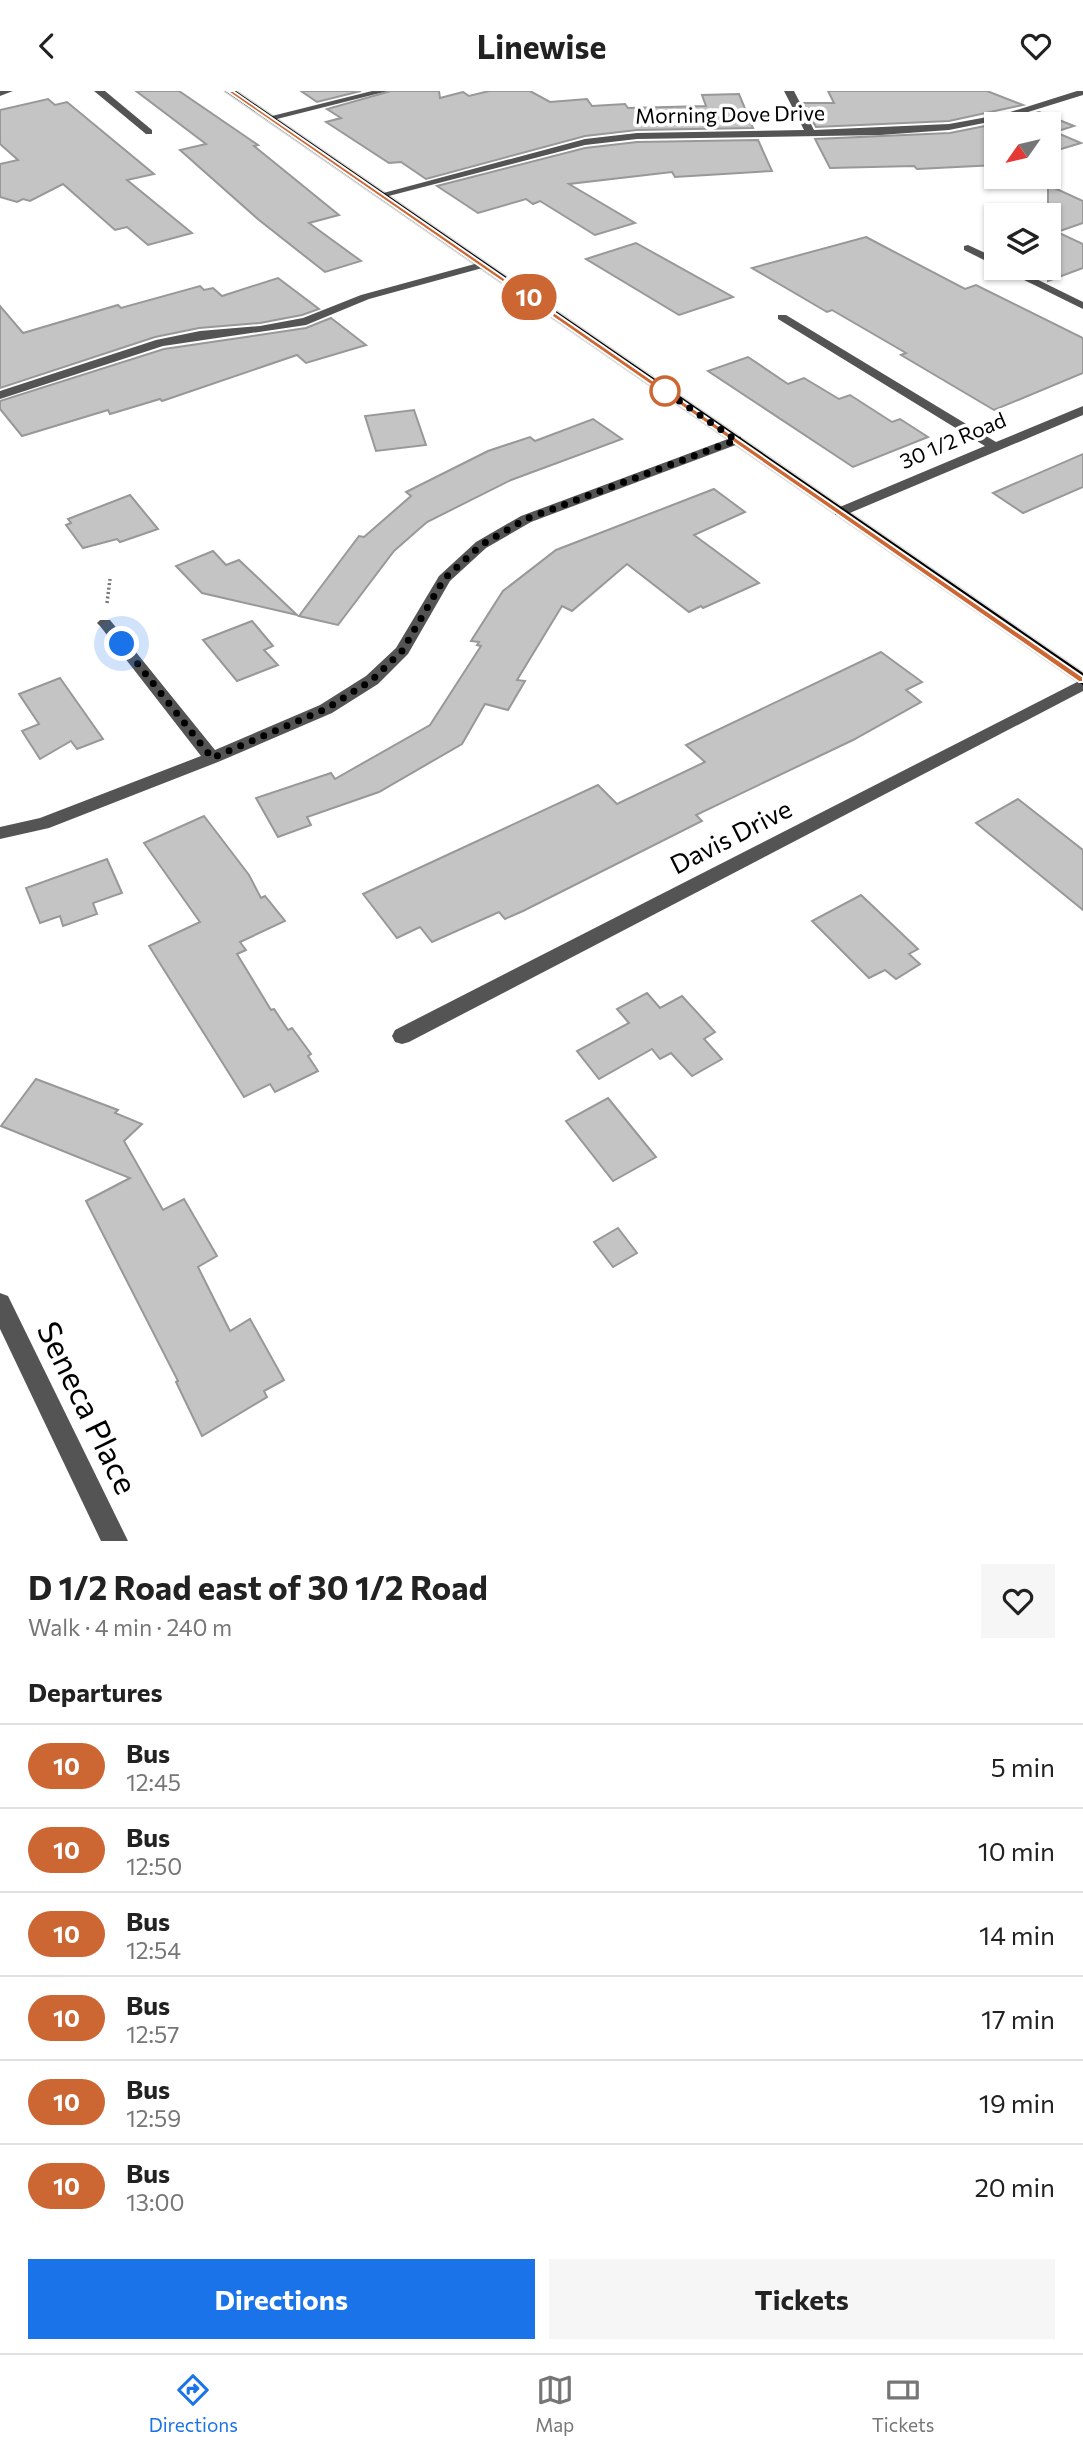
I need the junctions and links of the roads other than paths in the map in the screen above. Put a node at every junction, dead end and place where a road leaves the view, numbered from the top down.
1 (8, 91) edge
2 (99, 91) edge
3 (230, 91) edge
4 (383, 91) edge
5 (789, 91) edge
6 (1083, 92) edge
7 (0, 93) edge
8 (269, 118) junction
9 (149, 132) dead end
10 (810, 132) junction
11 (381, 195) junction
12 (968, 249) dead end
13 (984, 257) edge
14 (482, 265) junction
15 (1030, 280) edge
16 (1083, 306) edge
17 (782, 317) dead end
18 (0, 395) edge
19 (1083, 410) edge
20 (736, 440) junction
21 (995, 447) junction
22 (840, 512) junction
23 (105, 623) dead end
24 (1083, 682) edge
25 (212, 758) junction
26 (0, 833) edge
27 (402, 1037) dead end
28 (0, 1304) edge
29 (115, 1541) edge

1 - 7 street
2 - 9 street
3 - 8 main road
4 - 8 street
5 - 10 street
6 - 10 street, Morning Dove Drive
8 - 11 main road
10 - 11 street, Morning Dove Drive
11 - 14 main road
12 - 13 street
14 - 18 street
14 - 20 main road
15 - 16 street
17 - 21 street
19 - 21 street, 30 1/2 Road
20 - 22 main road
20 - 25 street
21 - 22 street, 30 1/2 Road
22 - 24 main road
23 - 25 street
24 - 27 street, Davis Drive
25 - 26 street
28 - 29 street, Seneca Place

